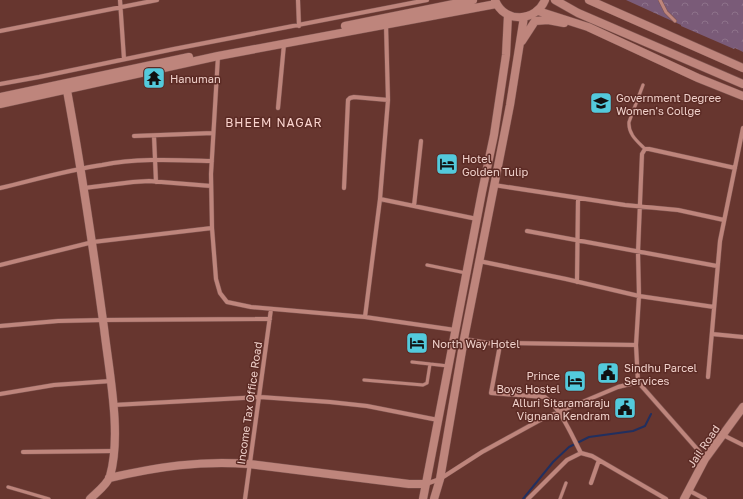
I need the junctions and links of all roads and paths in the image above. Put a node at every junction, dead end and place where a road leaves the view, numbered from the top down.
1 (120, 0) edge
2 (157, 0) edge
3 (298, 0) edge
4 (427, 0) edge
5 (473, 0) edge
6 (545, 0) edge
7 (555, 0) edge
8 (589, 0) edge
9 (660, 0) edge
10 (496, 2) edge
11 (120, 7) junction
12 (538, 11) junction
13 (508, 15) junction
14 (524, 17) junction
15 (386, 21) junction
16 (675, 21) dead end
17 (299, 26) junction
18 (588, 28) junction
19 (0, 31) edge
20 (284, 43) junction
21 (520, 45) junction
22 (218, 56) junction
23 (124, 59) junction
24 (743, 68) edge
25 (0, 84) edge
26 (743, 84) edge
27 (643, 85) dead end
28 (66, 87) junction
29 (743, 96) edge
30 (0, 97) edge
31 (388, 100) junction
32 (0, 104) edge
33 (278, 108) dead end
34 (743, 128) edge
35 (214, 133) junction
36 (134, 136) dead end
37 (154, 136) junction
38 (421, 141) dead end
39 (645, 150) junction
40 (738, 154) junction
41 (743, 155) edge
42 (155, 160) junction
43 (212, 161) junction
44 (735, 168) junction
45 (81, 169) junction
46 (156, 182) junction
47 (494, 185) junction
48 (211, 186) junction
49 (0, 188) edge
50 (84, 188) junction
51 (344, 188) dead end
52 (578, 198) junction
53 (380, 199) junction
54 (414, 206) junction
55 (640, 206) junction
56 (476, 219) junction
57 (724, 220) junction
58 (212, 228) junction
59 (527, 231) dead end
60 (577, 240) junction
61 (93, 242) junction
62 (638, 252) junction
63 (479, 261) junction
64 (0, 265) edge
65 (427, 265) dead end
66 (717, 266) junction
67 (466, 273) junction
68 (577, 282) junction
69 (639, 296) junction
70 (714, 307) junction
71 (271, 309) junction
72 (365, 317) junction
73 (270, 319) junction
74 (102, 320) junction
75 (0, 326) edge
76 (455, 330) junction
77 (712, 334) junction
78 (743, 338) edge
79 (464, 339) junction
80 (500, 345) junction
81 (636, 345) junction
82 (412, 362) dead end
83 (430, 364) junction
84 (449, 366) junction
85 (708, 377) dead end
86 (364, 380) dead end
87 (111, 381) junction
88 (638, 382) junction
89 (0, 394) edge
90 (260, 397) junction
91 (113, 405) junction
92 (743, 407) edge
93 (558, 412) junction
94 (438, 420) junction
95 (723, 435) junction
96 (743, 445) edge
97 (115, 451) junction
98 (23, 452) dead end
99 (581, 453) junction
100 (705, 459) junction
101 (599, 460) junction
102 (249, 464) junction
103 (110, 478) junction
104 (440, 479) junction
105 (591, 482) dead end
106 (426, 484) junction
107 (566, 484) dead end
108 (8, 487) dead end
109 (688, 490) junction
110 (49, 499) edge
111 (90, 499) edge
112 (245, 499) edge
113 (423, 499) edge
114 (434, 499) edge
115 (528, 499) edge
116 (560, 499) edge
117 (666, 499) edge
118 (684, 499) edge
119 (705, 499) edge

1 - 11 street
2 - 11 street
3 - 17 street
4 - 17 street
5 - 15 street
6 - 12 street
7 - 26 street
8 - 24 street
9 - 16 lane
10 - 13 street
10 - 15 street
11 - 19 street
11 - 23 street
12 - 14 street
12 - 18 street
13 - 14 street
13 - 56 street
14 - 21 street
15 - 20 street
15 - 28 street
15 - 31 street
17 - 23 street
18 - 21 street
18 - 29 street
20 - 22 street
20 - 33 street
21 - 47 street
22 - 28 street
22 - 35 street
23 - 25 street
27 - 39 lane
28 - 30 street
28 - 32 street
28 - 45 street
31 - 51 street
31 - 53 street
34 - 40 street
35 - 37 street
35 - 43 street
36 - 37 street
37 - 42 street
38 - 54 street
39 - 44 street
39 - 55 street
40 - 41 street
40 - 44 street
42 - 43 street
42 - 45 street
42 - 46 street
43 - 48 street
44 - 57 street
45 - 49 street
45 - 50 street
46 - 48 street
46 - 50 street
47 - 52 street
47 - 63 street
48 - 58 street
50 - 61 street
52 - 55 street
52 - 60 street
53 - 54 street
53 - 72 street
54 - 56 street
55 - 57 street
55 - 62 street
56 - 67 street
57 - 66 street
58 - 61 street
58 - 71 street
59 - 60 street
60 - 62 street
60 - 68 street
61 - 64 street
61 - 74 street
62 - 66 street
62 - 69 street
63 - 68 street
63 - 79 street
65 - 67 lane
66 - 70 street
67 - 76 street
68 - 69 street
69 - 70 street
69 - 81 street
70 - 77 street
71 - 72 street
71 - 73 street, Income Tax Office Road
72 - 76 street
73 - 74 street
73 - 90 street, Income Tax Office Road
74 - 75 street
74 - 87 street
76 - 84 street
77 - 78 street
77 - 85 street
79 - 80 street
79 - 104 street
80 - 81 street
80 - 93 street
81 - 88 street
82 - 83 lane
83 - 84 lane
83 - 86 lane
84 - 94 street
87 - 89 street
87 - 91 street
88 - 93 street
88 - 100 street
90 - 91 street
90 - 94 street
90 - 102 street, Income Tax Office Road
91 - 97 street
92 - 95 street, Jail Road
93 - 99 street
93 - 104 street
94 - 106 street
95 - 96 street
95 - 100 street, Jail Road
97 - 98 street
97 - 103 street
99 - 101 street
99 - 115 street
100 - 109 street, Jail Road
101 - 105 street
101 - 117 street
102 - 103 street
102 - 106 street
102 - 112 street, Income Tax Office Road
103 - 111 street
104 - 106 street
104 - 114 street
106 - 113 street
107 - 116 lane
108 - 110 lane
109 - 118 street, Jail Road
109 - 119 street

